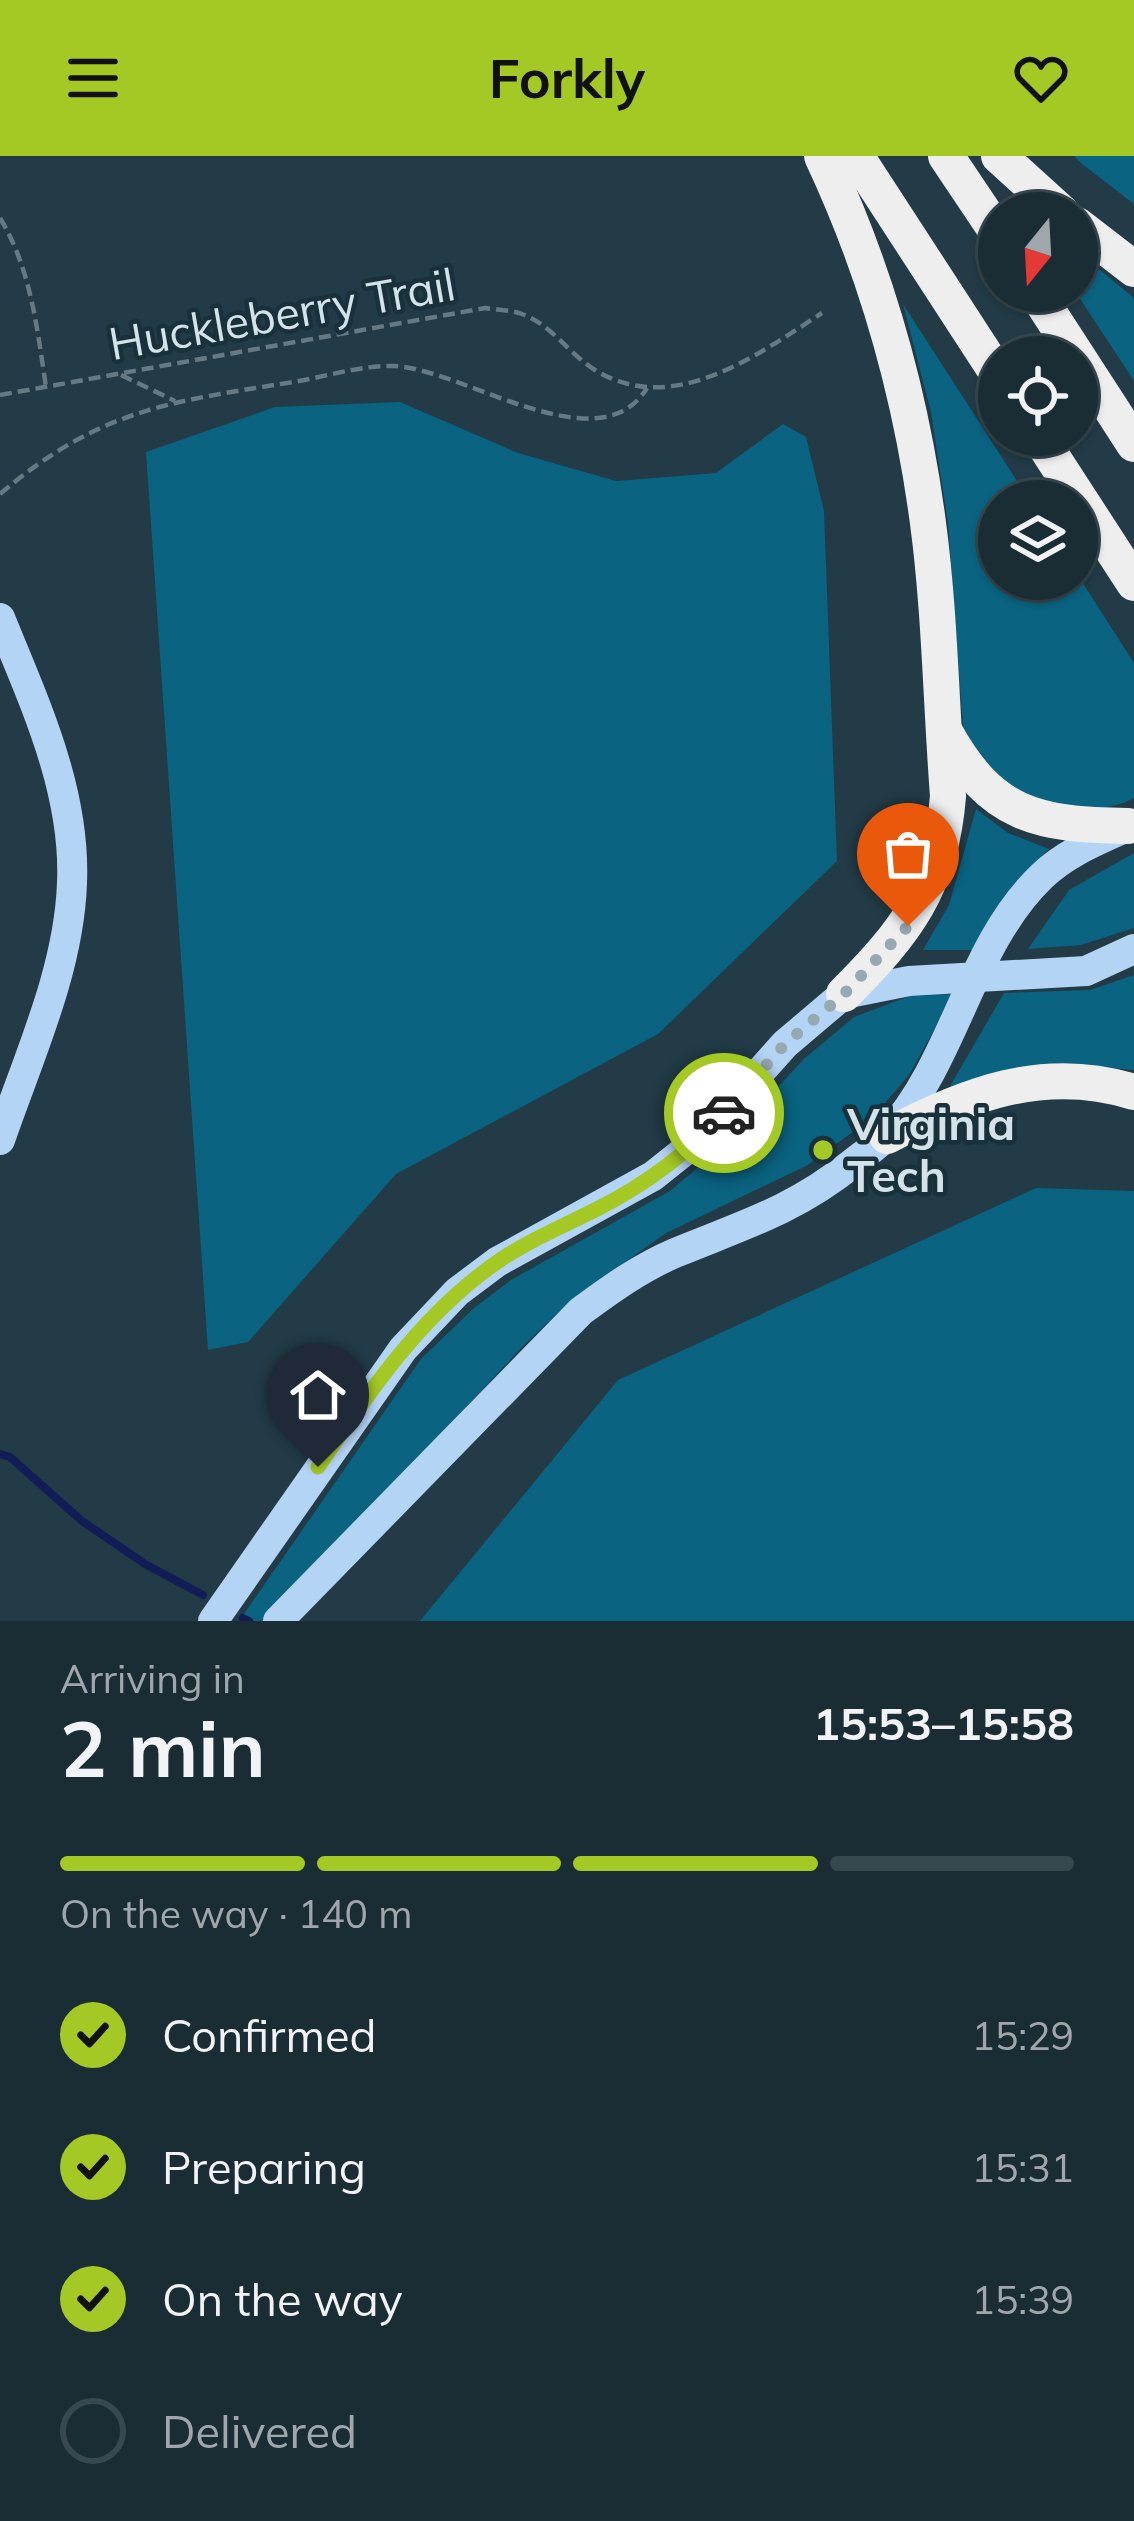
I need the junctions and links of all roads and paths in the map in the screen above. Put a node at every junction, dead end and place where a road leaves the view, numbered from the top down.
1 (822, 156) edge
2 (856, 156) edge
3 (946, 156) edge
4 (999, 156) edge
5 (1039, 192) edge
6 (978, 204) edge
7 (0, 218) edge
8 (1098, 241) edge
9 (1134, 269) edge
10 (1049, 312) edge
11 (822, 313) dead end
12 (978, 344) edge
13 (118, 374) junction
14 (46, 387) junction
15 (647, 388) junction
16 (0, 395) edge
17 (175, 401) junction
18 (1134, 444) edge
19 (1052, 456) edge
20 (0, 494) edge
21 (1134, 583) edge
22 (0, 618) edge
23 (943, 729) junction
24 (1131, 825) edge
25 (1134, 949) edge
26 (978, 974) junction
27 (844, 994) junction
28 (1134, 1092) edge
29 (887, 1136) junction
30 (0, 1140) edge
31 (371, 1524) junction
32 (212, 1618) edge
33 (278, 1621) edge
34 (302, 1621) edge

1 - 23 highway
2 - 12 highway
3 - 6 highway
4 - 5 highway
7 - 14 path
8 - 9 highway
10 - 18 highway
11 - 15 path, Huckleberry Trail
13 - 14 path, Huckleberry Trail
13 - 15 path, Huckleberry Trail
13 - 17 path
14 - 16 path, Huckleberry Trail
15 - 17 path
17 - 20 path
19 - 21 highway
22 - 30 main road
23 - 24 highway
23 - 27 highway
24 - 26 main road
25 - 26 main road
26 - 27 main road
26 - 29 main road
27 - 32 main road
28 - 29 highway
29 - 31 main road
31 - 33 main road
31 - 34 main road

